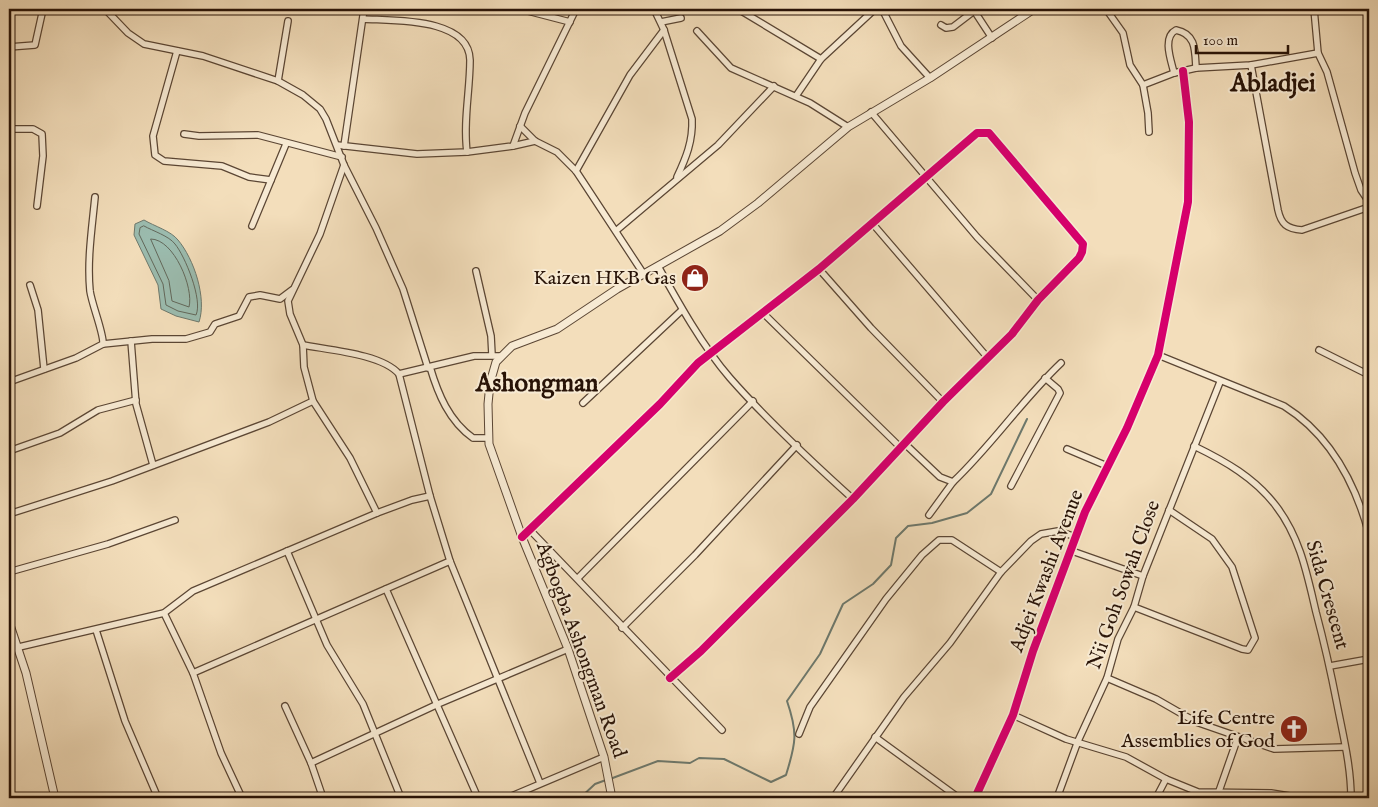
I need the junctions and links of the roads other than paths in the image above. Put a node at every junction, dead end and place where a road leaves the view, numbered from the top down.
1 (43, 9) edge
2 (105, 9) edge
3 (364, 9) edge
4 (520, 9) edge
5 (576, 9) edge
6 (654, 9) edge
7 (738, 9) edge
8 (875, 9) edge
9 (882, 9) edge
10 (1034, 9) edge
11 (1106, 9) edge
12 (1314, 9) edge
13 (532, 10) edge
14 (973, 10) edge
15 (681, 18) dead end
16 (363, 19) junction
17 (288, 21) dead end
18 (570, 22) junction
19 (661, 22) junction
20 (941, 25) dead end
21 (664, 30) junction
22 (697, 31) dead end
23 (992, 38) junction
24 (9, 47) edge
25 (177, 51) junction
26 (1318, 53) junction
27 (820, 59) junction
28 (1251, 65) junction
29 (1196, 68) junction
30 (1183, 71) junction
31 (1174, 72) junction
32 (930, 78) junction
33 (278, 81) junction
34 (1143, 85) junction
35 (774, 86) junction
36 (796, 96) junction
37 (871, 112) junction
38 (520, 126) junction
39 (848, 128) junction
40 (9, 129) edge
41 (1149, 132) dead end
42 (184, 134) dead end
43 (535, 141) junction
44 (286, 144) junction
45 (340, 146) junction
46 (513, 146) junction
47 (467, 152) junction
48 (342, 157) junction
49 (344, 165) junction
50 (576, 171) junction
51 (926, 177) junction
52 (677, 178) junction
53 (271, 180) junction
54 (95, 197) dead end
55 (1369, 202) edge
56 (37, 206) dead end
57 (1369, 207) edge
58 (872, 223) junction
59 (252, 226) dead end
60 (617, 230) junction
61 (658, 266) junction
62 (819, 269) junction
63 (476, 271) dead end
64 (644, 273) junction
65 (30, 285) dead end
66 (292, 290) junction
67 (1038, 300) junction
68 (682, 310) junction
69 (763, 313) junction
70 (131, 341) junction
71 (102, 344) junction
72 (303, 345) junction
73 (1319, 350) dead end
74 (712, 352) junction
75 (1158, 355) junction
76 (496, 356) junction
77 (988, 358) junction
78 (1061, 363) dead end
79 (429, 368) junction
80 (44, 370) junction
81 (398, 374) junction
82 (1369, 374) edge
83 (1045, 378) junction
84 (9, 382) edge
85 (1220, 382) junction
86 (136, 400) junction
87 (313, 401) junction
88 (753, 401) junction
89 (943, 402) junction
90 (583, 403) dead end
91 (488, 438) junction
92 (902, 445) junction
93 (797, 446) junction
94 (1194, 446) junction
95 (1067, 449) dead end
96 (9, 451) edge
97 (153, 465) junction
98 (1106, 466) junction
99 (954, 482) junction
100 (1011, 486) dead end
101 (430, 496) junction
102 (853, 499) junction
103 (1168, 510) junction
104 (376, 513) junction
105 (9, 514) edge
106 (929, 515) dead end
107 (176, 520) dead end
108 (530, 531) junction
109 (1369, 534) edge
110 (522, 536) junction
111 (1076, 537) junction
112 (287, 551) junction
113 (1072, 551) junction
114 (450, 561) junction
115 (9, 572) edge
116 (1001, 572) junction
117 (1143, 576) junction
118 (578, 578) junction
119 (386, 588) junction
120 (1134, 608) junction
121 (164, 613) junction
122 (316, 621) junction
123 (9, 622) edge
124 (622, 628) junction
125 (96, 630) junction
126 (19, 647) junction
127 (568, 649) junction
128 (1369, 659) edge
129 (1330, 666) junction
130 (193, 673) junction
131 (499, 678) junction
132 (670, 678) junction
133 (1107, 678) junction
134 (438, 704) junction
135 (285, 706) dead end
136 (1013, 715) junction
137 (722, 730) dead end
138 (799, 734) dead end
139 (374, 735) junction
140 (875, 737) junction
141 (1238, 737) junction
142 (1078, 741) junction
143 (1345, 747) junction
144 (604, 757) junction
145 (311, 764) junction
146 (1166, 779) junction
147 (540, 783) junction
148 (1218, 794) junction
149 (55, 798) edge
150 (158, 798) edge
151 (242, 798) edge
152 (323, 798) edge
153 (401, 798) edge
154 (478, 798) edge
155 (506, 798) edge
156 (612, 798) edge
157 (833, 798) edge
158 (959, 798) edge
159 (975, 798) edge
160 (1057, 798) edge
161 (1156, 798) edge
162 (1302, 798) edge
163 (1351, 798) edge

1 - 24 street
2 - 25 street
3 - 16 street
4 - 13 street
5 - 18 street
6 - 19 street
7 - 27 street
8 - 27 street
9 - 32 street
10 - 23 street
11 - 34 street
12 - 26 street
13 - 18 street
14 - 20 street
14 - 23 street
15 - 19 street
16 - 45 street
16 - 47 street
17 - 33 street
18 - 38 street
19 - 21 street
21 - 50 street
21 - 52 street
22 - 35 street
23 - 32 street
25 - 33 street
25 - 53 street
26 - 28 street
26 - 55 street
27 - 36 street
28 - 29 street
28 - 57 street
29 - 30 street
29 - 31 street
30 - 31 street
30 - 75 street, Adjei Kwashi Avenue
31 - 34 street
32 - 37 street
33 - 45 street
34 - 41 street
35 - 36 street
35 - 52 street
36 - 39 street
37 - 39 street
37 - 51 street
38 - 43 street
38 - 46 street
39 - 61 street
40 - 56 street
42 - 44 street
43 - 46 street
43 - 50 street
44 - 48 street
44 - 53 street
45 - 47 street
45 - 48 street
46 - 47 street
48 - 49 street
49 - 66 street
49 - 79 street
50 - 60 street
51 - 58 street
51 - 67 street
51 - 67 street
52 - 60 street
53 - 59 street
54 - 71 street
58 - 62 street
58 - 77 street
60 - 64 street
61 - 64 street
61 - 68 street
62 - 69 street
62 - 89 street
63 - 76 street
64 - 76 street
65 - 80 street
66 - 70 street
66 - 72 street
67 - 77 street
68 - 74 street
68 - 90 street
69 - 74 street
69 - 92 street
70 - 71 street
70 - 86 street
71 - 80 street
72 - 81 street
72 - 87 street
73 - 82 street
74 - 88 street
74 - 108 street
75 - 85 street
75 - 98 street, Adjei Kwashi Avenue
76 - 79 street
76 - 91 street, Agbogba Ashongman Road
77 - 89 street
78 - 83 street
79 - 81 street
79 - 91 street
80 - 84 street
81 - 101 street
83 - 99 street
83 - 100 street
85 - 94 street, Nii Goh Sowah Close
85 - 109 street
86 - 96 street
86 - 97 street
87 - 97 street
87 - 104 street
88 - 93 street
88 - 118 street
89 - 92 street
91 - 110 street, Agbogba Ashongman Road
92 - 99 street
92 - 102 street
93 - 102 street
93 - 124 street
94 - 103 street, Nii Goh Sowah Close
94 - 129 street, Sida Crescent
95 - 98 street
97 - 105 street
98 - 111 street, Adjei Kwashi Avenue
99 - 106 street
101 - 104 street
101 - 114 street
102 - 132 street
103 - 117 street, Nii Goh Sowah Close
103 - 120 street
104 - 112 street
107 - 115 street
108 - 110 street
108 - 118 street
110 - 127 street, Agbogba Ashongman Road
111 - 113 street, Adjei Kwashi Avenue
111 - 116 street
112 - 121 street
112 - 122 street
113 - 117 street
113 - 136 street, Adjei Kwashi Avenue
114 - 119 street
114 - 131 street
116 - 138 street
116 - 140 street
117 - 120 street, Nii Goh Sowah Close
118 - 124 street
119 - 122 street
119 - 134 street
120 - 133 street, Nii Goh Sowah Close
121 - 125 street
121 - 130 street
122 - 130 street
122 - 139 street
123 - 126 street
124 - 132 street
125 - 126 street
125 - 150 street
126 - 149 street
127 - 131 street
127 - 144 street, Agbogba Ashongman Road
128 - 129 street
129 - 143 street, Sida Crescent
130 - 151 street
131 - 134 street
131 - 147 street
132 - 137 street
133 - 141 street
133 - 142 street, Nii Goh Sowah Close
134 - 139 street
134 - 154 street
135 - 145 street
136 - 142 street
136 - 159 street, Adjei Kwashi Avenue
139 - 145 street
139 - 153 street
140 - 157 street
140 - 158 street
141 - 143 street
141 - 148 street
142 - 146 street
142 - 160 street, Nii Goh Sowah Close
143 - 163 street, Sida Crescent
144 - 147 street
144 - 156 street, Agbogba Ashongman Road
145 - 152 street
146 - 148 street
146 - 161 street
147 - 155 street
148 - 162 street

